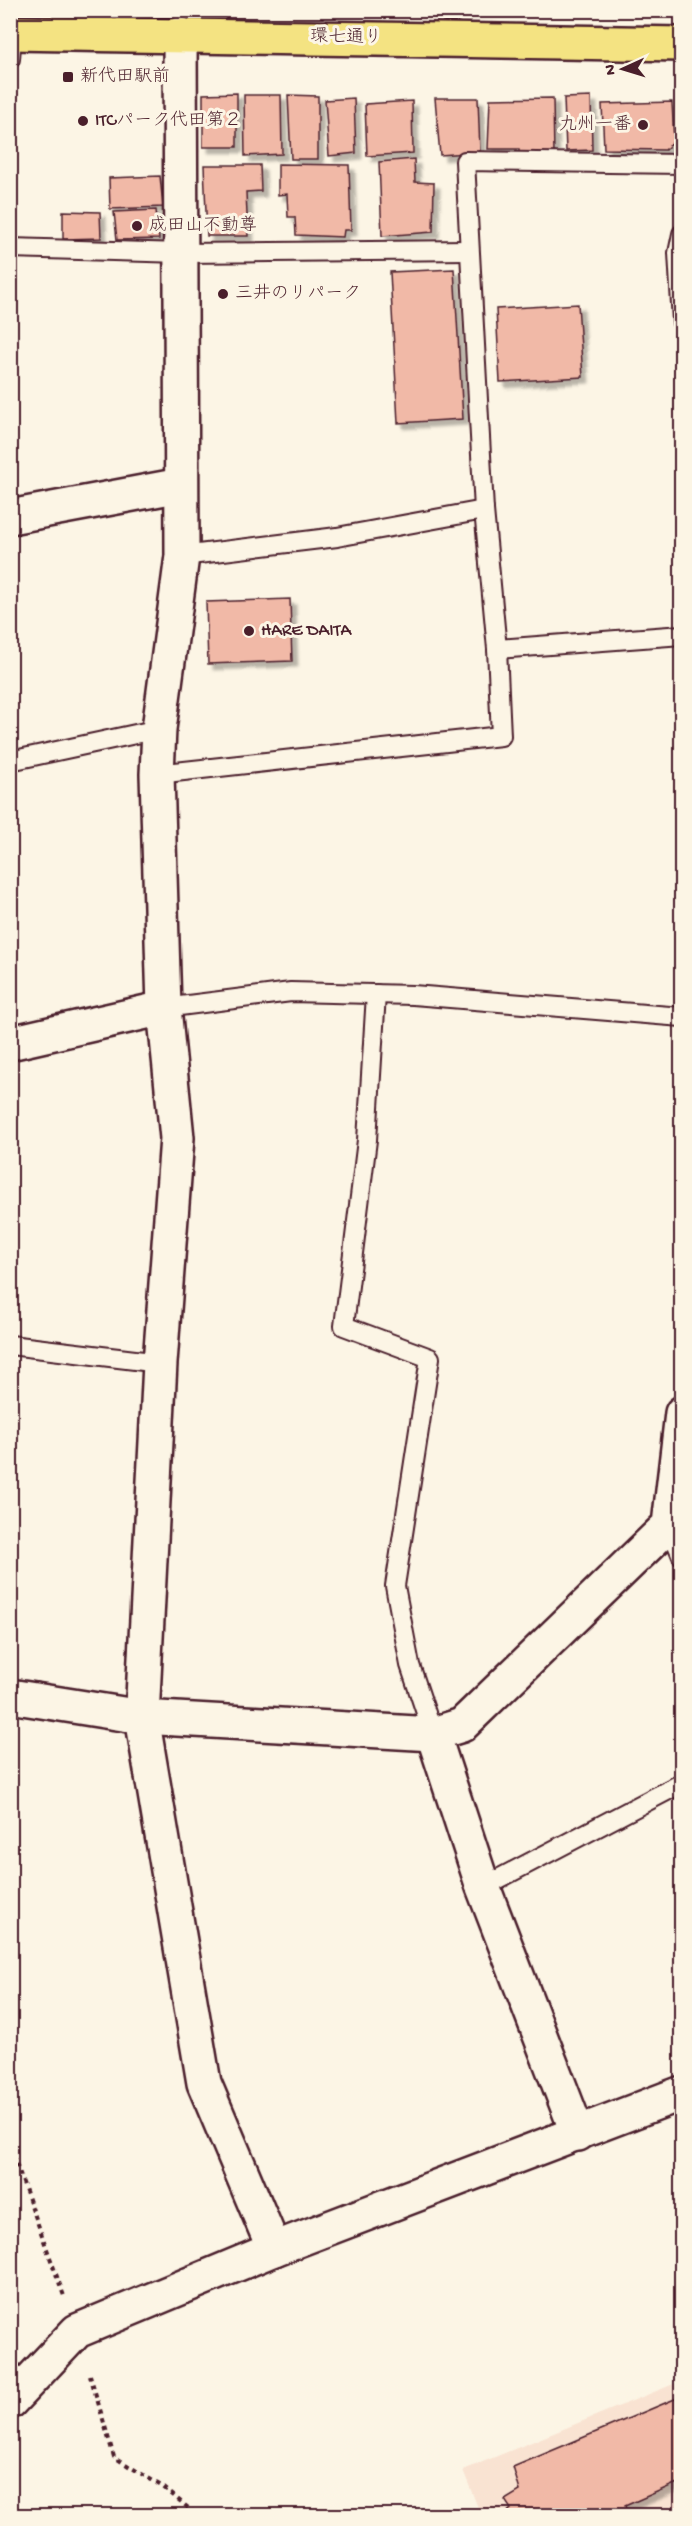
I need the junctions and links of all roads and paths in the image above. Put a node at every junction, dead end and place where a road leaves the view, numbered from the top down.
1 (180, 34) junction
2 (11, 42) edge
3 (681, 44) edge
4 (681, 164) edge
5 (681, 234) edge
6 (10, 248) edge
7 (469, 250) junction
8 (182, 254) junction
9 (681, 322) edge
10 (181, 485) junction
11 (484, 510) junction
12 (10, 517) edge
13 (182, 556) junction
14 (681, 635) edge
15 (497, 649) junction
16 (159, 729) junction
17 (10, 761) edge
18 (158, 774) junction
19 (376, 994) junction
20 (164, 1008) junction
21 (681, 1017) edge
22 (10, 1043) edge
23 (10, 1345) edge
24 (160, 1363) junction
25 (681, 1413) edge
26 (669, 1525) junction
27 (681, 1556) edge
28 (10, 1696) edge
29 (142, 1717) junction
30 (433, 1734) junction
31 (681, 1783) edge
32 (483, 1887) junction
33 (681, 2093) edge
34 (578, 2134) junction
35 (274, 2250) junction
36 (10, 2402) edge

1 - 2 main road, 環七通り
1 - 3 main road, 環七通り
1 - 8 street
4 - 7 lane
5 - 9 lane
6 - 8 lane
7 - 8 lane
7 - 11 lane
8 - 10 street
10 - 12 street
10 - 13 street
11 - 13 lane
11 - 15 lane
13 - 16 street
14 - 15 lane
15 - 18 lane
16 - 17 lane
16 - 18 street
18 - 20 street
19 - 20 lane
19 - 21 lane
19 - 30 lane
20 - 22 street
20 - 24 street
23 - 24 lane
24 - 29 street
25 - 26 street
26 - 27 lane
26 - 30 street
28 - 29 street
29 - 30 street
29 - 35 street
30 - 32 street
31 - 32 lane
32 - 34 street
33 - 34 street
34 - 35 street
35 - 36 street

